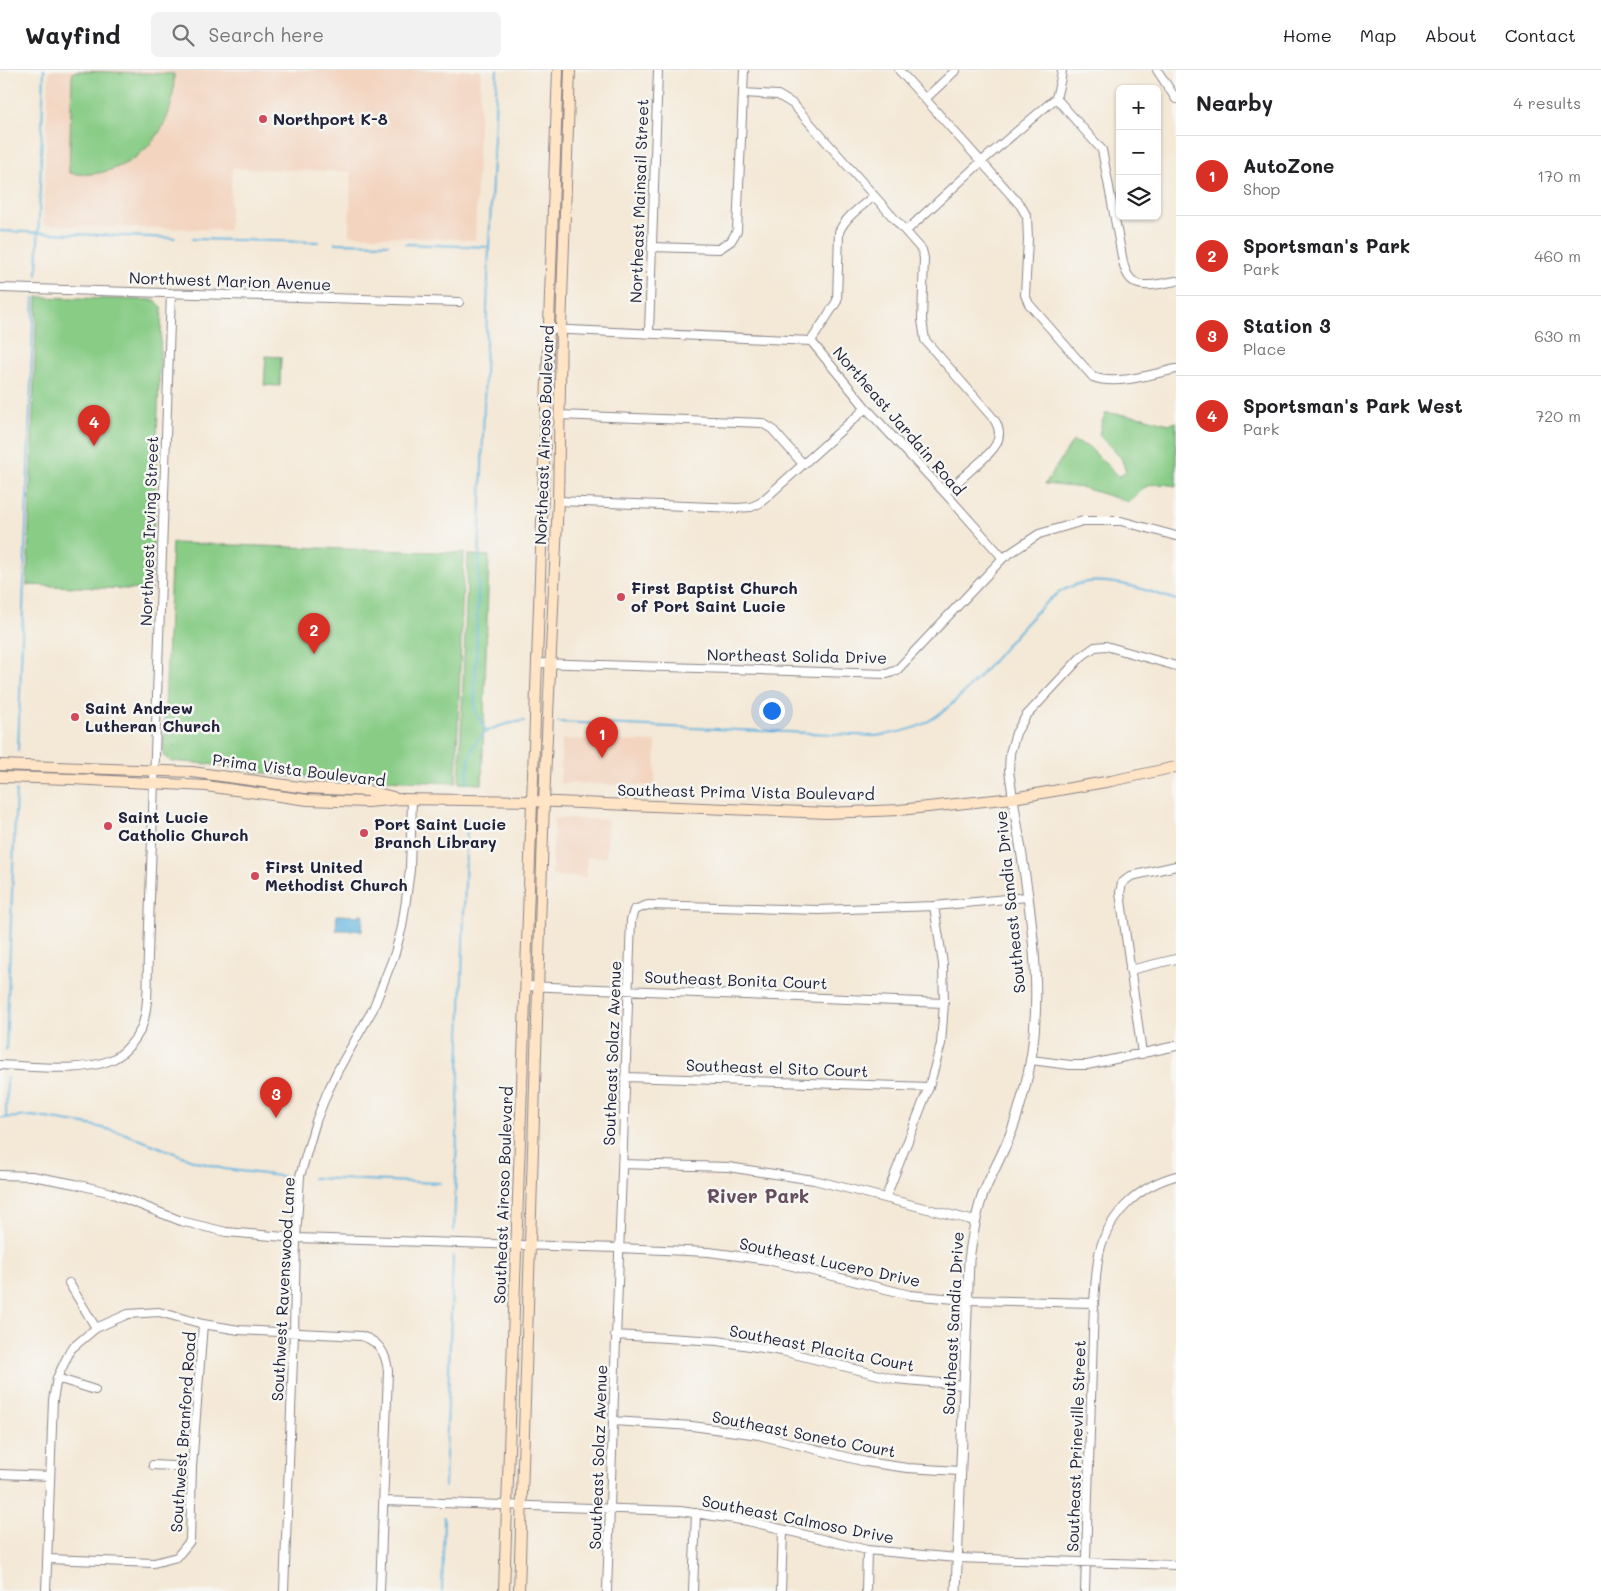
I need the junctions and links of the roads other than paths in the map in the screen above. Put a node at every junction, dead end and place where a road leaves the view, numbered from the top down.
1 (558, 70) edge
2 (570, 70) edge
3 (658, 70) edge
4 (744, 70) edge
5 (899, 70) edge
6 (956, 70) edge
7 (1062, 70) edge
8 (1157, 70) edge
9 (743, 93) junction
10 (1056, 98) junction
11 (925, 99) junction
12 (1176, 99) edge
13 (981, 162) junction
14 (874, 196) junction
15 (906, 231) junction
16 (652, 247) junction
17 (1176, 281) edge
18 (0, 288) edge
19 (171, 292) junction
20 (459, 302) dead end
21 (548, 329) junction
22 (561, 329) junction
23 (649, 332) junction
24 (811, 340) junction
25 (1176, 369) edge
26 (866, 408) junction
27 (559, 415) junction
28 (803, 464) junction
29 (945, 493) junction
30 (558, 501) junction
31 (1176, 536) edge
32 (1002, 558) junction
33 (537, 663) junction
34 (550, 663) junction
35 (1176, 666) edge
36 (0, 765) edge
37 (1176, 767) edge
38 (154, 770) junction
39 (0, 777) edge
40 (154, 784) junction
41 (1013, 798) junction
42 (401, 799) junction
43 (412, 799) junction
44 (532, 801) junction
45 (544, 801) junction
46 (1176, 866) edge
47 (1027, 897) junction
48 (934, 906) junction
49 (1176, 959) edge
50 (1130, 970) junction
51 (526, 986) junction
52 (539, 987) junction
53 (628, 989) junction
54 (944, 1002) junction
55 (1176, 1046) edge
56 (1142, 1054) junction
57 (1031, 1060) junction
58 (0, 1065) edge
59 (625, 1077) junction
60 (929, 1087) junction
61 (521, 1118) junction
62 (535, 1119) junction
63 (622, 1164) junction
64 (0, 1175) edge
65 (1176, 1176) edge
66 (886, 1197) junction
67 (975, 1222) junction
68 (296, 1238) junction
69 (516, 1246) junction
70 (530, 1246) junction
71 (618, 1248) junction
72 (69, 1283) dead end
73 (966, 1300) junction
74 (1094, 1303) junction
75 (203, 1324) junction
76 (96, 1328) junction
77 (294, 1333) junction
78 (615, 1335) junction
79 (512, 1369) junction
80 (526, 1370) junction
81 (56, 1378) junction
82 (963, 1385) junction
83 (95, 1390) dead end
84 (613, 1421) junction
85 (153, 1465) dead end
86 (192, 1467) junction
87 (960, 1471) junction
88 (0, 1474) edge
89 (50, 1476) junction
90 (384, 1500) junction
91 (508, 1504) junction
92 (522, 1506) junction
93 (610, 1508) junction
94 (696, 1512) junction
95 (783, 1530) junction
96 (867, 1550) junction
97 (957, 1558) junction
98 (48, 1559) junction
99 (1086, 1562) junction
100 (1176, 1565) edge
101 (46, 1591) edge
102 (284, 1591) edge
103 (380, 1591) edge
104 (504, 1591) edge
105 (519, 1591) edge
106 (607, 1591) edge
107 (693, 1591) edge
108 (781, 1591) edge
109 (866, 1591) edge
110 (956, 1591) edge
111 (1085, 1591) edge

1 - 21 main road, Northeast Airoso Boulevard
2 - 22 main road, Northeast Airoso Boulevard
3 - 16 street, Northeast Mainsail Street
4 - 9 street
5 - 11 street
6 - 11 street
7 - 10 street
8 - 12 street
9 - 14 street
9 - 16 street
10 - 13 street
10 - 17 street
11 - 13 street
13 - 15 street
13 - 25 street
14 - 15 street
14 - 24 street
15 - 29 street
16 - 23 street, Northeast Mainsail Street
18 - 19 street, Northwest Marion Avenue
19 - 20 street, Northwest Marion Avenue
19 - 38 street, Northwest Irving Street
21 - 22 street, Northeast Jardain Road
21 - 33 main road, Northeast Airoso Boulevard
22 - 23 street, Northeast Jardain Road
22 - 27 main road, Northeast Airoso Boulevard
23 - 24 street, Northeast Jardain Road
24 - 26 street, Northeast Jardain Road
26 - 28 street
26 - 29 street, Northeast Jardain Road
27 - 28 street
27 - 30 main road, Northeast Airoso Boulevard
28 - 30 street
29 - 32 street, Northeast Jardain Road
30 - 34 main road, Northeast Airoso Boulevard
31 - 32 street, Northeast Solida Drive
32 - 34 street, Northeast Solida Drive
33 - 34 street, Northeast Solida Drive
33 - 44 main road, Northeast Airoso Boulevard
34 - 45 main road, Northeast Airoso Boulevard
35 - 41 street
36 - 38 main road, Prima Vista Boulevard
37 - 41 main road, Southeast Prima Vista Boulevard
38 - 40 street, Northwest Irving Street
38 - 42 main road, Prima Vista Boulevard
39 - 40 main road, Prima Vista Boulevard
40 - 42 main road, Prima Vista Boulevard
40 - 58 street, Northwest Irving Street
41 - 45 main road, Southeast Prima Vista Boulevard
41 - 47 street, Southeast Sandia Drive
42 - 43 main road, Southeast Prima Vista Boulevard
43 - 44 main road, Southeast Prima Vista Boulevard
43 - 68 street, Southwest Ravenswood Lane
44 - 45 main road, Southeast Prima Vista Boulevard
44 - 51 main road, Southeast Airoso Boulevard
45 - 52 main road, Southeast Airoso Boulevard
46 - 50 street
47 - 48 street, Southeast Solaz Avenue
47 - 57 street, Southeast Sandia Drive
48 - 53 street, Southeast Solaz Avenue
48 - 54 street
49 - 50 street
50 - 56 street
51 - 52 street, Southeast Bonita Court
51 - 61 main road, Southeast Airoso Boulevard
52 - 53 street, Southeast Bonita Court
52 - 62 main road, Southeast Airoso Boulevard
53 - 54 street, Southeast Bonita Court
53 - 59 street, Southeast Solaz Avenue
54 - 60 street
55 - 56 street
56 - 57 street
57 - 67 street, Southeast Sandia Drive
59 - 60 street, Southeast el Sito Court
59 - 63 street, Southeast Solaz Avenue
60 - 66 street
61 - 62 main road
61 - 69 main road, Southeast Airoso Boulevard
62 - 70 main road, Southeast Airoso Boulevard
63 - 66 street
63 - 71 street, Southeast Solaz Avenue
64 - 68 street, Southeast Lucero Drive
65 - 74 street, Southeast Prineville Street
66 - 67 street
67 - 73 street, Southeast Sandia Drive
68 - 69 street, Southeast Lucero Drive
68 - 77 street, Southwest Ravenswood Lane
69 - 70 street, Southeast Lucero Drive
69 - 79 main road, Southeast Airoso Boulevard
70 - 71 street, Southeast Lucero Drive
70 - 80 main road, Southeast Airoso Boulevard
71 - 73 street, Southeast Lucero Drive
71 - 78 street, Southeast Solaz Avenue
72 - 76 street
73 - 74 street, Southeast Lucero Drive
73 - 82 street, Southeast Sandia Drive
74 - 99 street, Southeast Prineville Street
75 - 76 street
75 - 77 street
75 - 86 street, Southwest Branford Road
76 - 81 street
77 - 90 street
77 - 102 street, Southwest Ravenswood Lane
78 - 82 street, Southeast Placita Court
78 - 84 street, Southeast Solaz Avenue
79 - 80 main road
79 - 91 main road, Southeast Airoso Boulevard
80 - 92 main road, Southeast Airoso Boulevard
81 - 83 street
81 - 89 street
82 - 87 street, Southeast Sandia Drive
84 - 87 street, Southeast Soneto Court
84 - 93 street, Southeast Solaz Avenue
85 - 86 street
86 - 98 street, Southwest Branford Road
87 - 97 street, Southeast Sandia Drive
88 - 89 street
89 - 98 street
90 - 91 street, Southeast Calmoso Drive
90 - 103 street
91 - 92 street, Southeast Calmoso Drive
91 - 104 main road, Southeast Airoso Boulevard
92 - 93 street, Southeast Calmoso Drive
92 - 105 main road, Southeast Airoso Boulevard
93 - 94 street, Southeast Calmoso Drive
93 - 106 street, Southeast Solaz Avenue
94 - 95 street, Southeast Calmoso Drive
94 - 107 street
95 - 96 street, Southeast Calmoso Drive
95 - 108 street
96 - 97 street, Southeast Calmoso Drive
96 - 109 street
97 - 99 street, Southeast Calmoso Drive
97 - 110 street, Southeast Sandia Drive
98 - 101 street
99 - 100 street, Southeast Calmoso Drive
99 - 111 street, Southeast Prineville Street

